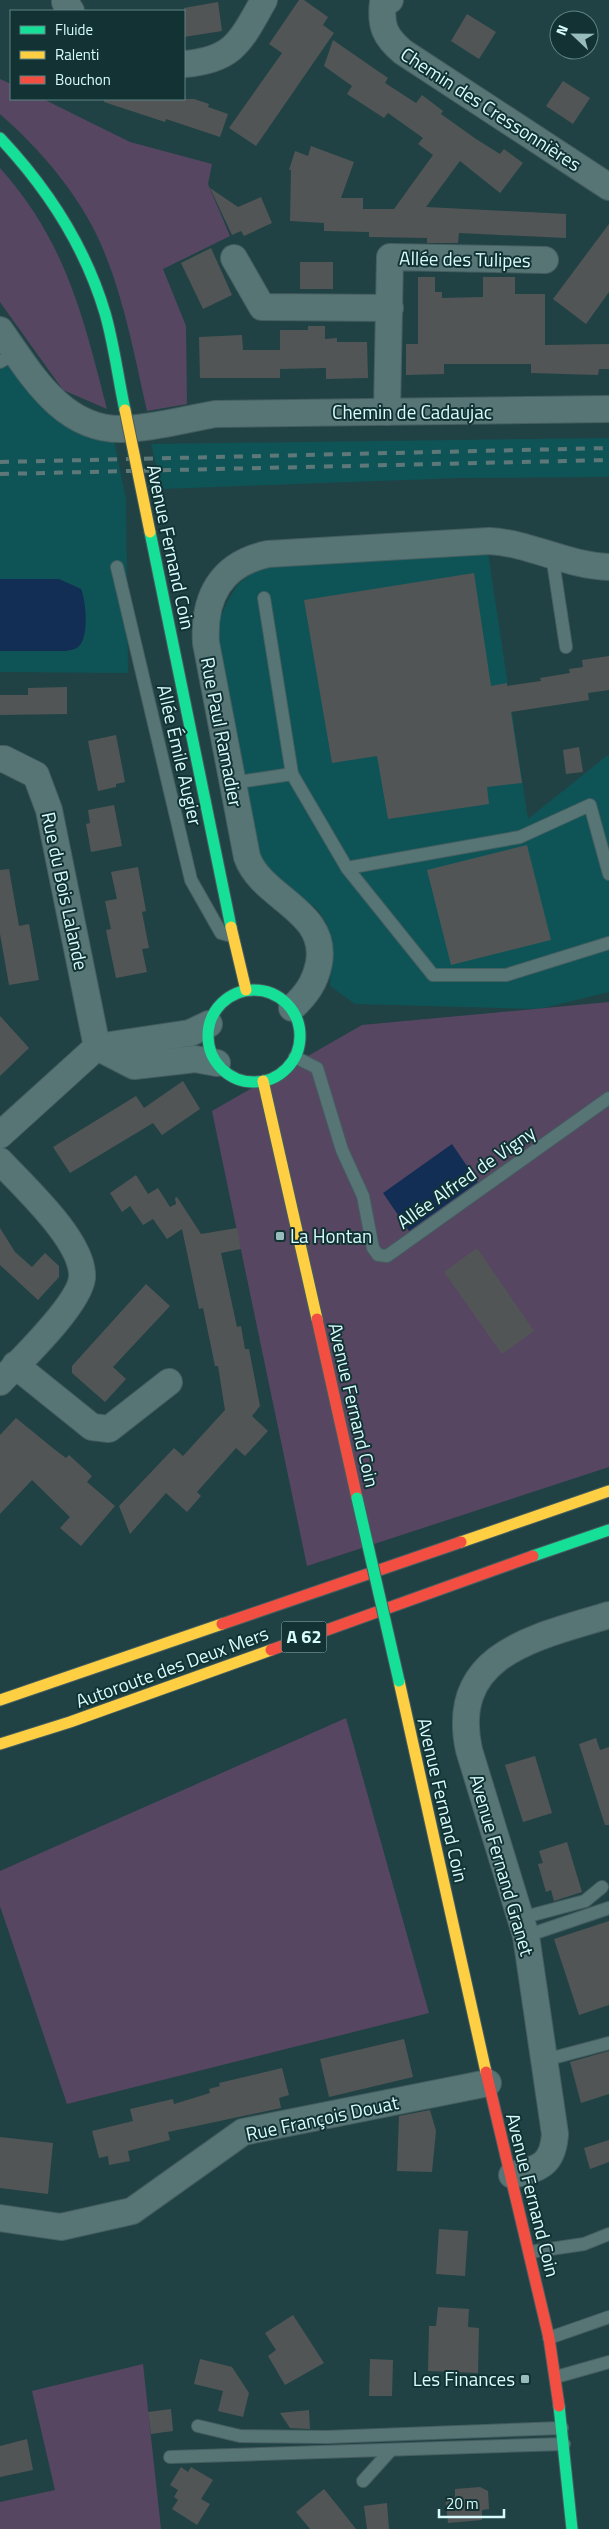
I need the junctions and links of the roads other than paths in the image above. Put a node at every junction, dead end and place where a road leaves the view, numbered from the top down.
1 (264, 0) edge
2 (383, 1) edge
3 (185, 64) edge
4 (0, 138) edge
5 (609, 187) edge
6 (234, 258) dead end
7 (545, 260) dead end
8 (390, 308) junction
9 (0, 330) edge
10 (8, 357) edge
11 (609, 409) edge
12 (387, 412) junction
13 (552, 555) junction
14 (117, 567) dead end
15 (609, 567) edge
16 (264, 598) dead end
17 (566, 647) dead end
18 (0, 760) edge
19 (292, 774) junction
20 (232, 783) junction
21 (347, 868) junction
22 (609, 874) edge
23 (233, 937) junction
24 (609, 943) edge
25 (246, 990) junction
26 (292, 1008) junction
27 (209, 1024) junction
28 (97, 1047) junction
29 (295, 1057) junction
30 (217, 1063) junction
31 (263, 1081) junction
32 (609, 1098) edge
33 (0, 1135) edge
34 (0, 1161) edge
35 (8, 1374) edge
36 (169, 1382) dead end
37 (609, 1491) edge
38 (609, 1530) edge
39 (609, 1615) edge
40 (0, 1700) edge
41 (0, 1744) edge
42 (602, 1887) dead end
43 (609, 1908) edge
44 (523, 1927) junction
45 (609, 2043) edge
46 (545, 2060) junction
47 (488, 2082) junction
48 (512, 2175) junction
49 (0, 2218) edge
50 (609, 2234) edge
51 (530, 2252) junction
52 (609, 2317) edge
53 (549, 2338) junction
54 (609, 2362) edge
55 (556, 2377) junction
56 (198, 2426) dead end
57 (562, 2428) junction
58 (564, 2444) junction
59 (391, 2450) junction
60 (170, 2457) dead end
61 (363, 2481) dead end
62 (572, 2529) edge

1 - 3 street
2 - 5 street, Chemin des Cressonnières
4 - 23 main road, Avenue Fernand Coin, bridge
6 - 8 street
7 - 8 street, Allée des Tulipes
8 - 12 street, Allée des Tulipes
9 - 10 street, Chemin de Cadaujac
10 - 12 street, Chemin de Cadaujac
11 - 12 street, Chemin de Cadaujac
13 - 15 street, Rue Paul Ramadier
13 - 17 lane
13 - 20 street, Rue Paul Ramadier
14 - 23 lane, Allée Émile Augier
16 - 19 lane
18 - 28 street, Rue du Bois Lalande
19 - 20 lane
19 - 21 lane
20 - 26 street, Rue Paul Ramadier
21 - 22 lane
21 - 24 lane
23 - 25 main road, Avenue Fernand Coin
25 - 26 main road
25 - 27 main road
26 - 29 main road
27 - 28 street
27 - 30 main road
28 - 30 street
28 - 33 street
29 - 31 main road
29 - 32 lane, Allée Alfred de Vigny
30 - 31 main road
31 - 47 main road, Avenue Fernand Coin, bridge
34 - 35 street
35 - 36 street
37 - 40 main road, Autoroute des Deux Mers / A 62
38 - 41 main road, Autoroute des Deux Mers / A 62
39 - 44 street, Avenue Fernand Granet
42 - 44 lane
43 - 44 lane
44 - 46 street, Avenue Fernand Granet
45 - 46 lane
46 - 48 street, Avenue Fernand Granet
47 - 48 main road, Avenue Fernand Coin
47 - 49 street, Rue François Douat
48 - 51 main road, Avenue Fernand Coin
50 - 51 lane
51 - 53 main road, Avenue Fernand Coin
52 - 53 lane
53 - 55 main road, Avenue Fernand Coin
54 - 55 lane
55 - 57 main road, Avenue Fernand Coin
56 - 57 lane
57 - 58 main road, Avenue Fernand Coin
58 - 59 lane
58 - 62 main road, Avenue Fernand Coin
59 - 60 lane
59 - 61 lane

